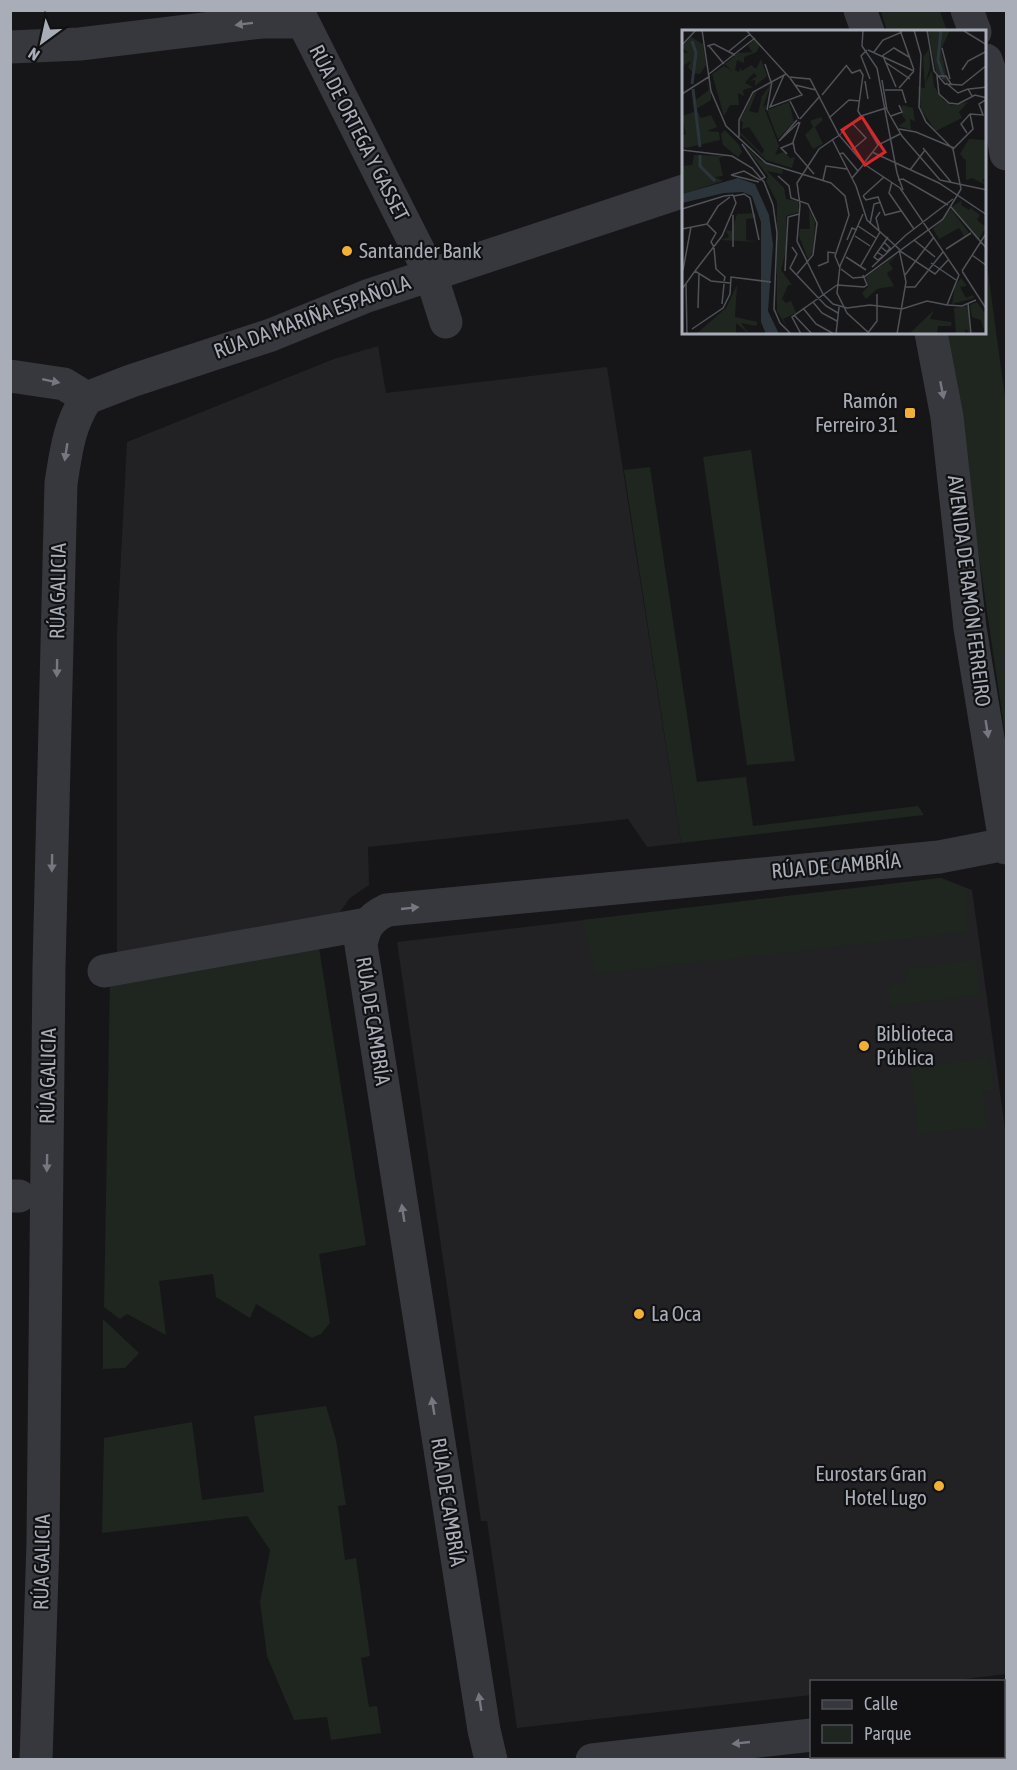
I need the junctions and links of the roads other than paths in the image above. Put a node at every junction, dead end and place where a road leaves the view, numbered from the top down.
1 (860, 10) edge
2 (967, 10) edge
3 (299, 16) edge
4 (867, 30) edge
5 (974, 30) edge
6 (10, 47) edge
7 (994, 87) edge
8 (1006, 154) edge
9 (682, 192) edge
10 (431, 275) junction
11 (446, 322) dead end
12 (931, 334) edge
13 (10, 376) edge
14 (87, 398) junction
15 (1006, 846) edge
16 (367, 924) junction
17 (104, 971) dead end
18 (802, 1744) edge
19 (36, 1760) edge
20 (491, 1760) edge
21 (592, 1760) edge

1 - 4 street
2 - 5 street
3 -> 6 street
3 - 10 street, RÚA DE ORTEGA Y GASSET
7 - 8 street
9 - 10 street, RÚA DA MARIÑA ESPAÑOLA
10 - 11 street, RÚA DE ORTEGA Y GASSET
10 - 14 street, RÚA DA MARIÑA ESPAÑOLA
12 -> 15 street, AVENIDA DE RAMÓN FERREIRO
13 -> 14 street
14 -> 19 street, RÚA GALICIA
16 -> 15 street, RÚA DE CAMBRÍA
16 - 17 street
20 -> 16 street, RÚA DE CAMBRÍA
18 -> 21 street

